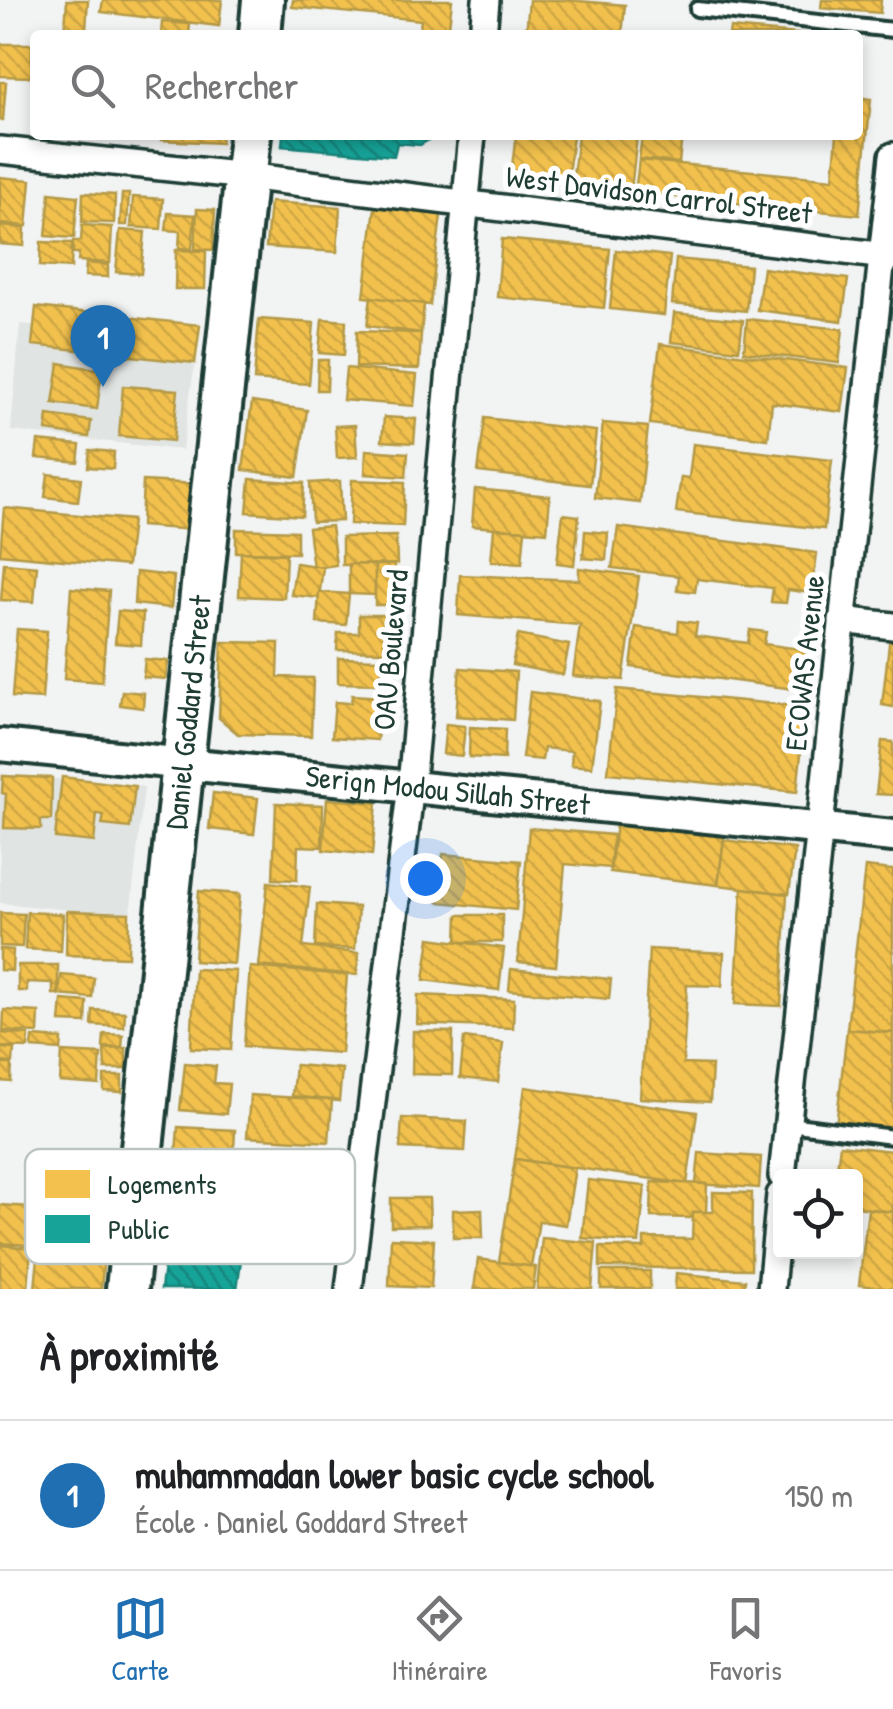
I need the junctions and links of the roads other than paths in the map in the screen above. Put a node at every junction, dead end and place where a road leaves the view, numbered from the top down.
1 (264, 0) edge
2 (486, 0) edge
3 (698, 9) dead end
4 (261, 30) edge
5 (483, 30) edge
6 (893, 30) edge
7 (250, 140) edge
8 (472, 140) edge
9 (0, 150) edge
10 (893, 156) edge
11 (246, 176) junction
12 (466, 203) junction
13 (888, 256) edge
14 (842, 620) junction
15 (893, 626) edge
16 (0, 745) edge
17 (182, 762) junction
18 (411, 785) junction
19 (821, 827) junction
20 (893, 836) edge
21 (788, 1124) junction
22 (893, 1137) edge
23 (142, 1149) edge
24 (783, 1169) edge
25 (355, 1240) edge
26 (774, 1259) edge
27 (130, 1264) edge
28 (352, 1264) edge
29 (127, 1289) edge
30 (349, 1289) edge
31 (771, 1289) edge

1 - 4 highway
2 - 5 street
3 - 6 lane
7 - 11 highway, Daniel Goddard Street
8 - 12 street, OAU Boulevard
9 - 11 street, West Davidson Carrol Street
10 - 13 street, ECOWAS Avenue
11 - 12 street, West Davidson Carrol Street
11 - 17 highway, Daniel Goddard Street
12 - 13 street, West Davidson Carrol Street
12 - 18 street, OAU Boulevard
13 - 14 street, ECOWAS Avenue
14 - 15 street
14 - 19 street, ECOWAS Avenue
16 - 17 street, Serign Modou Sillah Street
17 - 18 street, Serign Modou Sillah Street
17 - 23 highway, Daniel Goddard Street
18 - 19 street, Serign Modou Sillah Street
18 - 25 street, OAU Boulevard
19 - 20 street, Serign Modou Sillah Street
19 - 21 street, ECOWAS Avenue
21 - 22 lane
21 - 24 street, ECOWAS Avenue
26 - 31 street
27 - 29 highway, Daniel Goddard Street
28 - 30 street, OAU Boulevard

